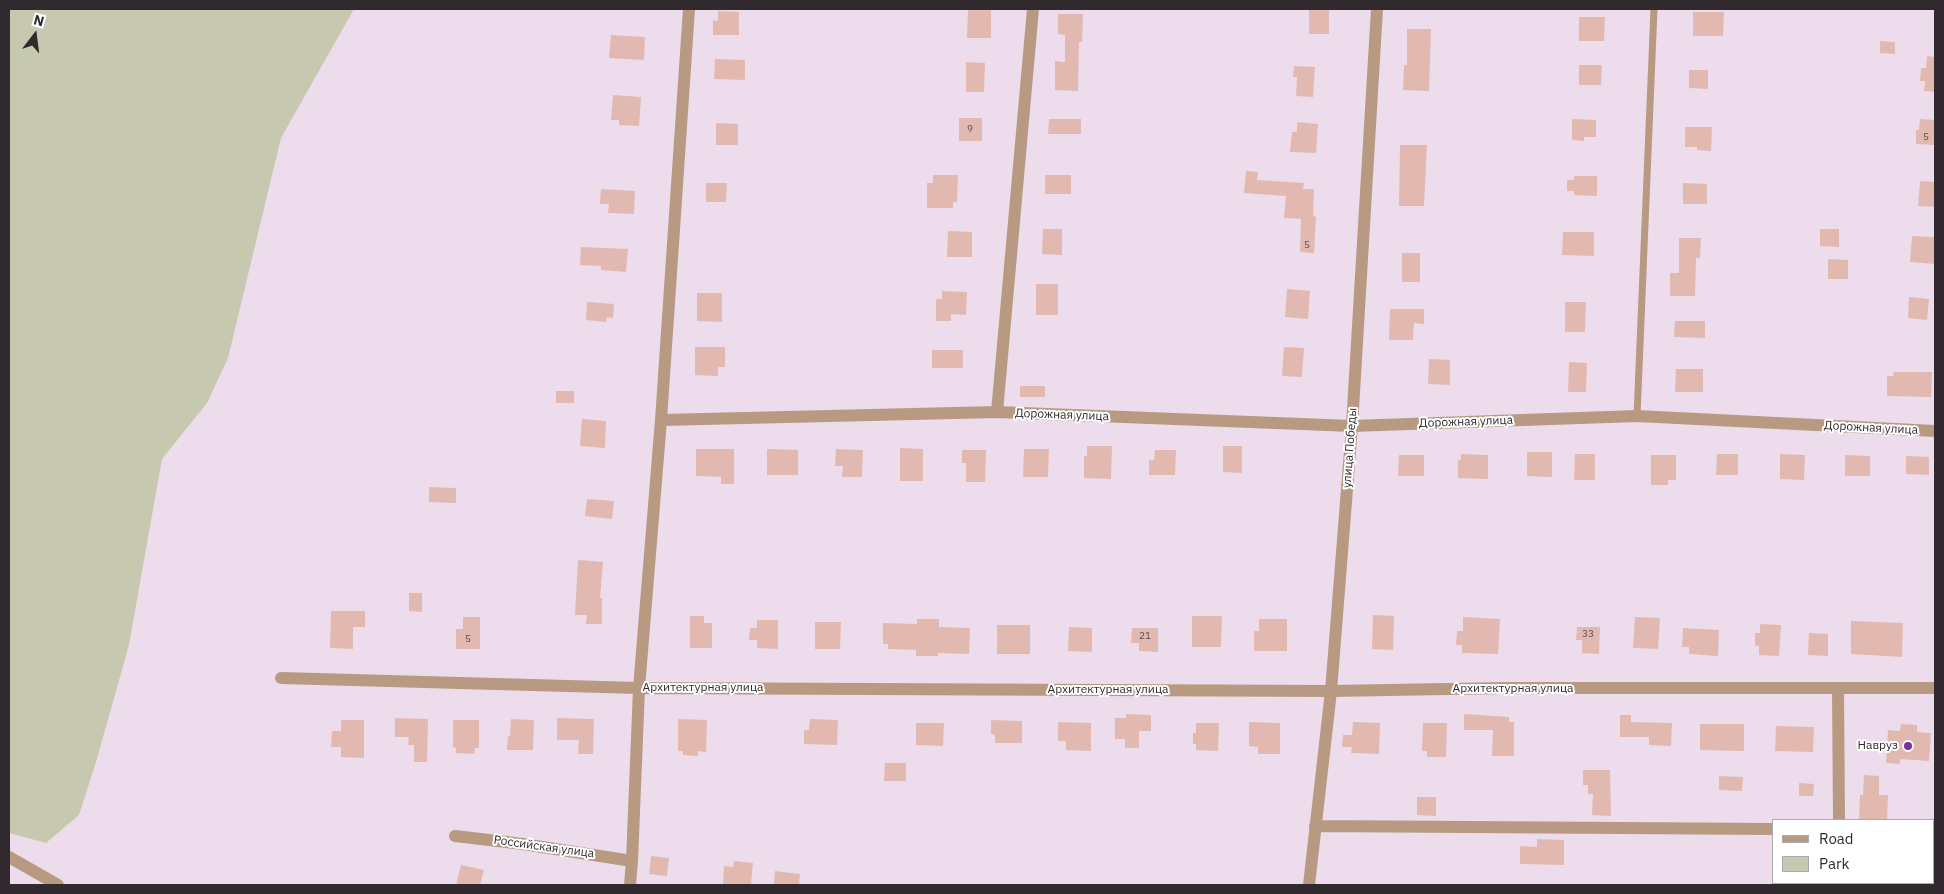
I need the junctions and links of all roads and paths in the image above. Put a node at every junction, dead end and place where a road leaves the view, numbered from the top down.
1 (689, 9) edge
2 (1033, 9) edge
3 (1376, 9) edge
4 (1654, 9) edge
5 (997, 412) junction
6 (1637, 416) junction
7 (661, 420) junction
8 (1352, 426) junction
9 (1935, 431) edge
10 (281, 678) dead end
11 (639, 688) junction
12 (1838, 688) junction
13 (1935, 688) edge
14 (1331, 690) junction
15 (1840, 819) edge
16 (1315, 826) junction
17 (1772, 829) edge
18 (455, 836) dead end
19 (9, 858) edge
20 (632, 861) junction
21 (58, 885) edge
22 (630, 885) edge
23 (1309, 885) edge

1 - 7 street
2 - 5 street, Дорожная улица
3 - 8 street, улица Победы
4 - 6 lane
5 - 7 street, Дорожная улица
5 - 8 street, Дорожная улица
6 - 8 street, Дорожная улица
6 - 9 street, Дорожная улица
7 - 11 street
8 - 14 street, улица Победы
10 - 11 street, Архитектурная улица
11 - 14 street, Архитектурная улица
11 - 20 street
12 - 13 street, Архитектурная улица
12 - 14 street, Архитектурная улица
12 - 15 street
14 - 16 street, улица Победы
16 - 17 street
16 - 23 street, улица Победы
18 - 20 street, Российская улица
19 - 21 street
20 - 22 street

